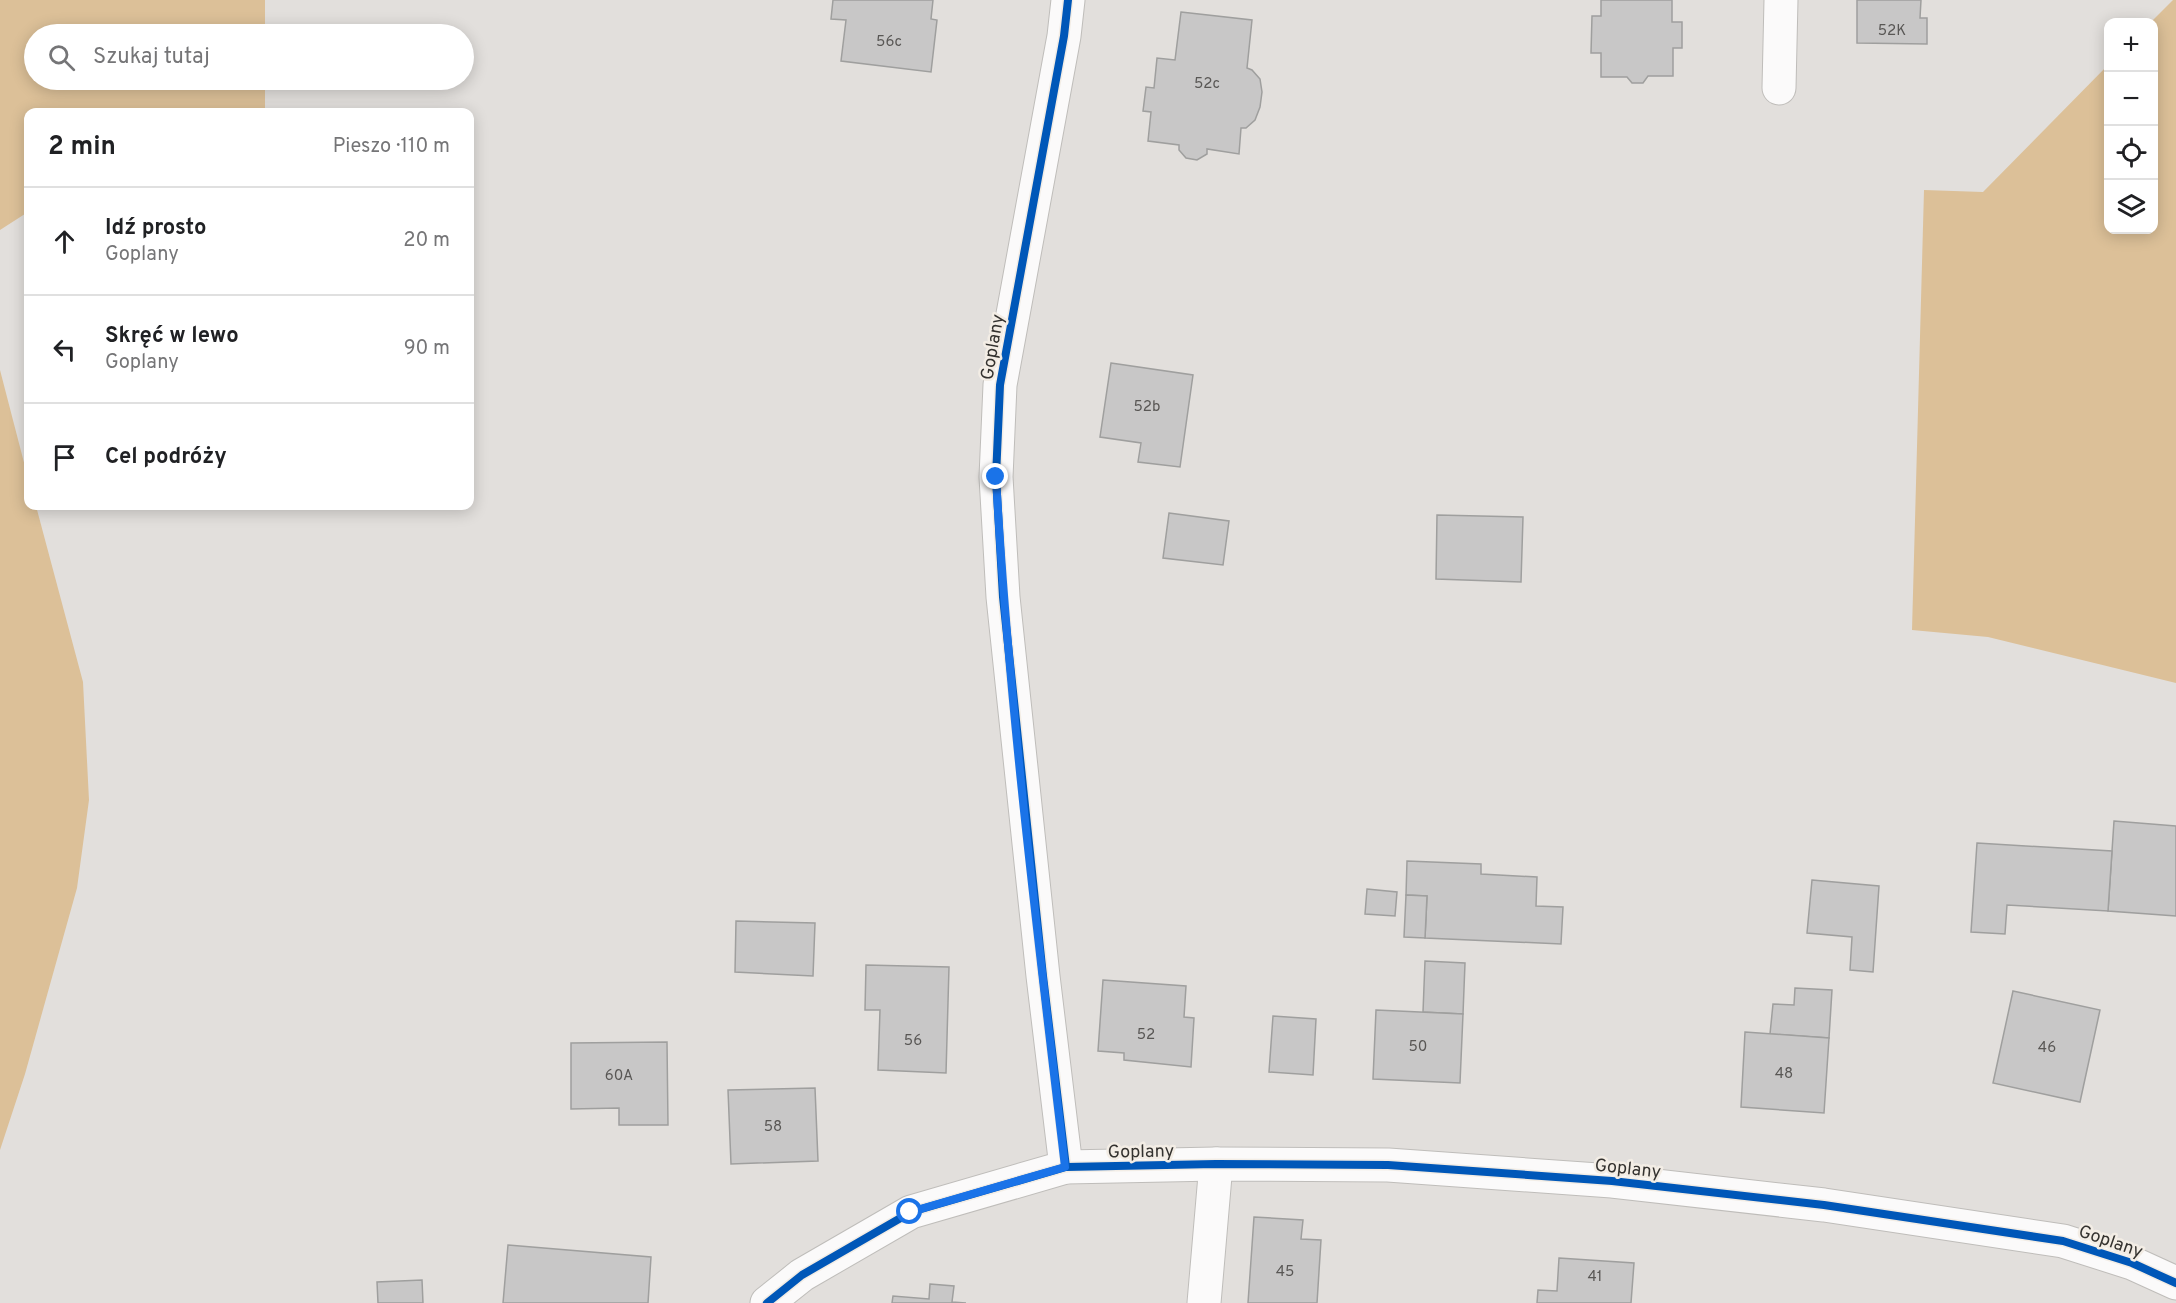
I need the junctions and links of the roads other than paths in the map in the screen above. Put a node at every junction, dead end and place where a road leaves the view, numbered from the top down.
1 (1068, 0) edge
2 (1780, 0) edge
3 (1779, 88) dead end
4 (1215, 1164) junction
5 (1065, 1167) junction
6 (2176, 1283) edge
7 (767, 1303) edge
8 (1204, 1303) edge

1 - 5 street, Goplany
2 - 3 street
4 - 5 street, Goplany
4 - 6 street, Goplany
4 - 8 street
5 - 7 street, Goplany

